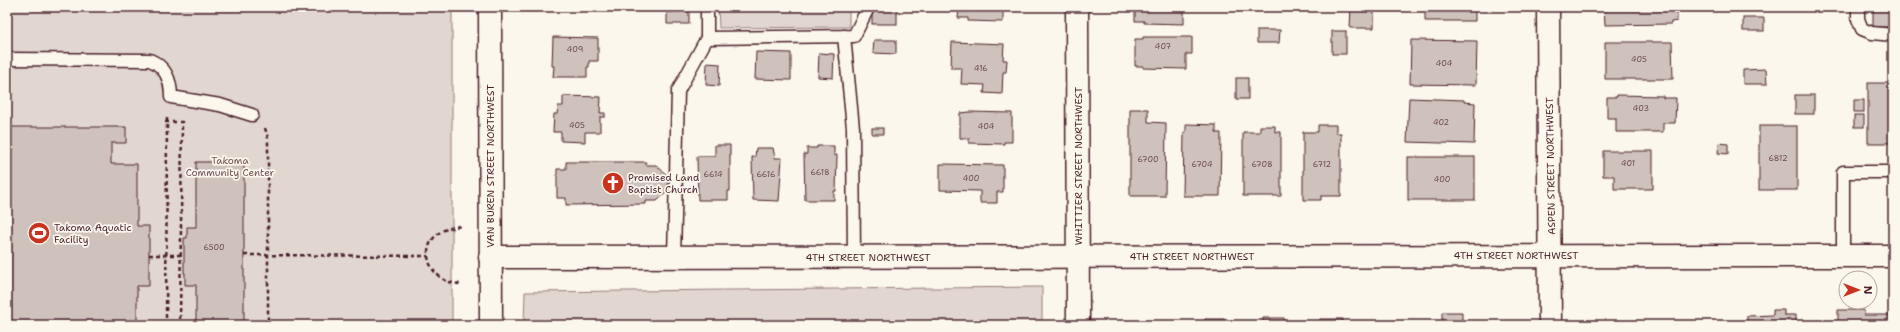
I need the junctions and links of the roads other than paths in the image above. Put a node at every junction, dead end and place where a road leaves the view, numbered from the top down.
1 (490, 7) edge
2 (707, 7) edge
3 (867, 7) edge
4 (1077, 7) edge
5 (1548, 7) edge
6 (1858, 7) edge
7 (1893, 35) edge
8 (844, 36) junction
9 (707, 38) junction
10 (7, 59) edge
11 (252, 115) road end
12 (1893, 172) edge
13 (1551, 255) junction
14 (854, 256) junction
15 (1078, 256) junction
16 (1843, 256) junction
17 (1893, 256) edge
18 (490, 257) junction
19 (674, 257) junction
20 (491, 325) edge
21 (1078, 325) edge
22 (1550, 325) edge

1 - 18 street, VAN BUREN STREET NORTHWEST
2 - 9 lane
3 - 8 lane
4 - 15 street, WHITTIER STREET NORTHWEST
5 - 13 street, ASPEN STREET NORTHWEST
6 - 7 lane
8 - 9 lane
8 - 14 lane
9 - 19 lane
10 - 11 lane
12 - 16 lane
13 - 15 street, 4TH STREET NORTHWEST
13 - 16 street, 4TH STREET NORTHWEST
13 - 22 street, ASPEN STREET NORTHWEST
14 - 15 street, 4TH STREET NORTHWEST
14 - 19 street, 4TH STREET NORTHWEST
15 - 21 street, WHITTIER STREET NORTHWEST
16 - 17 street, 4TH STREET NORTHWEST
18 - 19 street, 4TH STREET NORTHWEST
18 - 20 street, VAN BUREN STREET NORTHWEST

